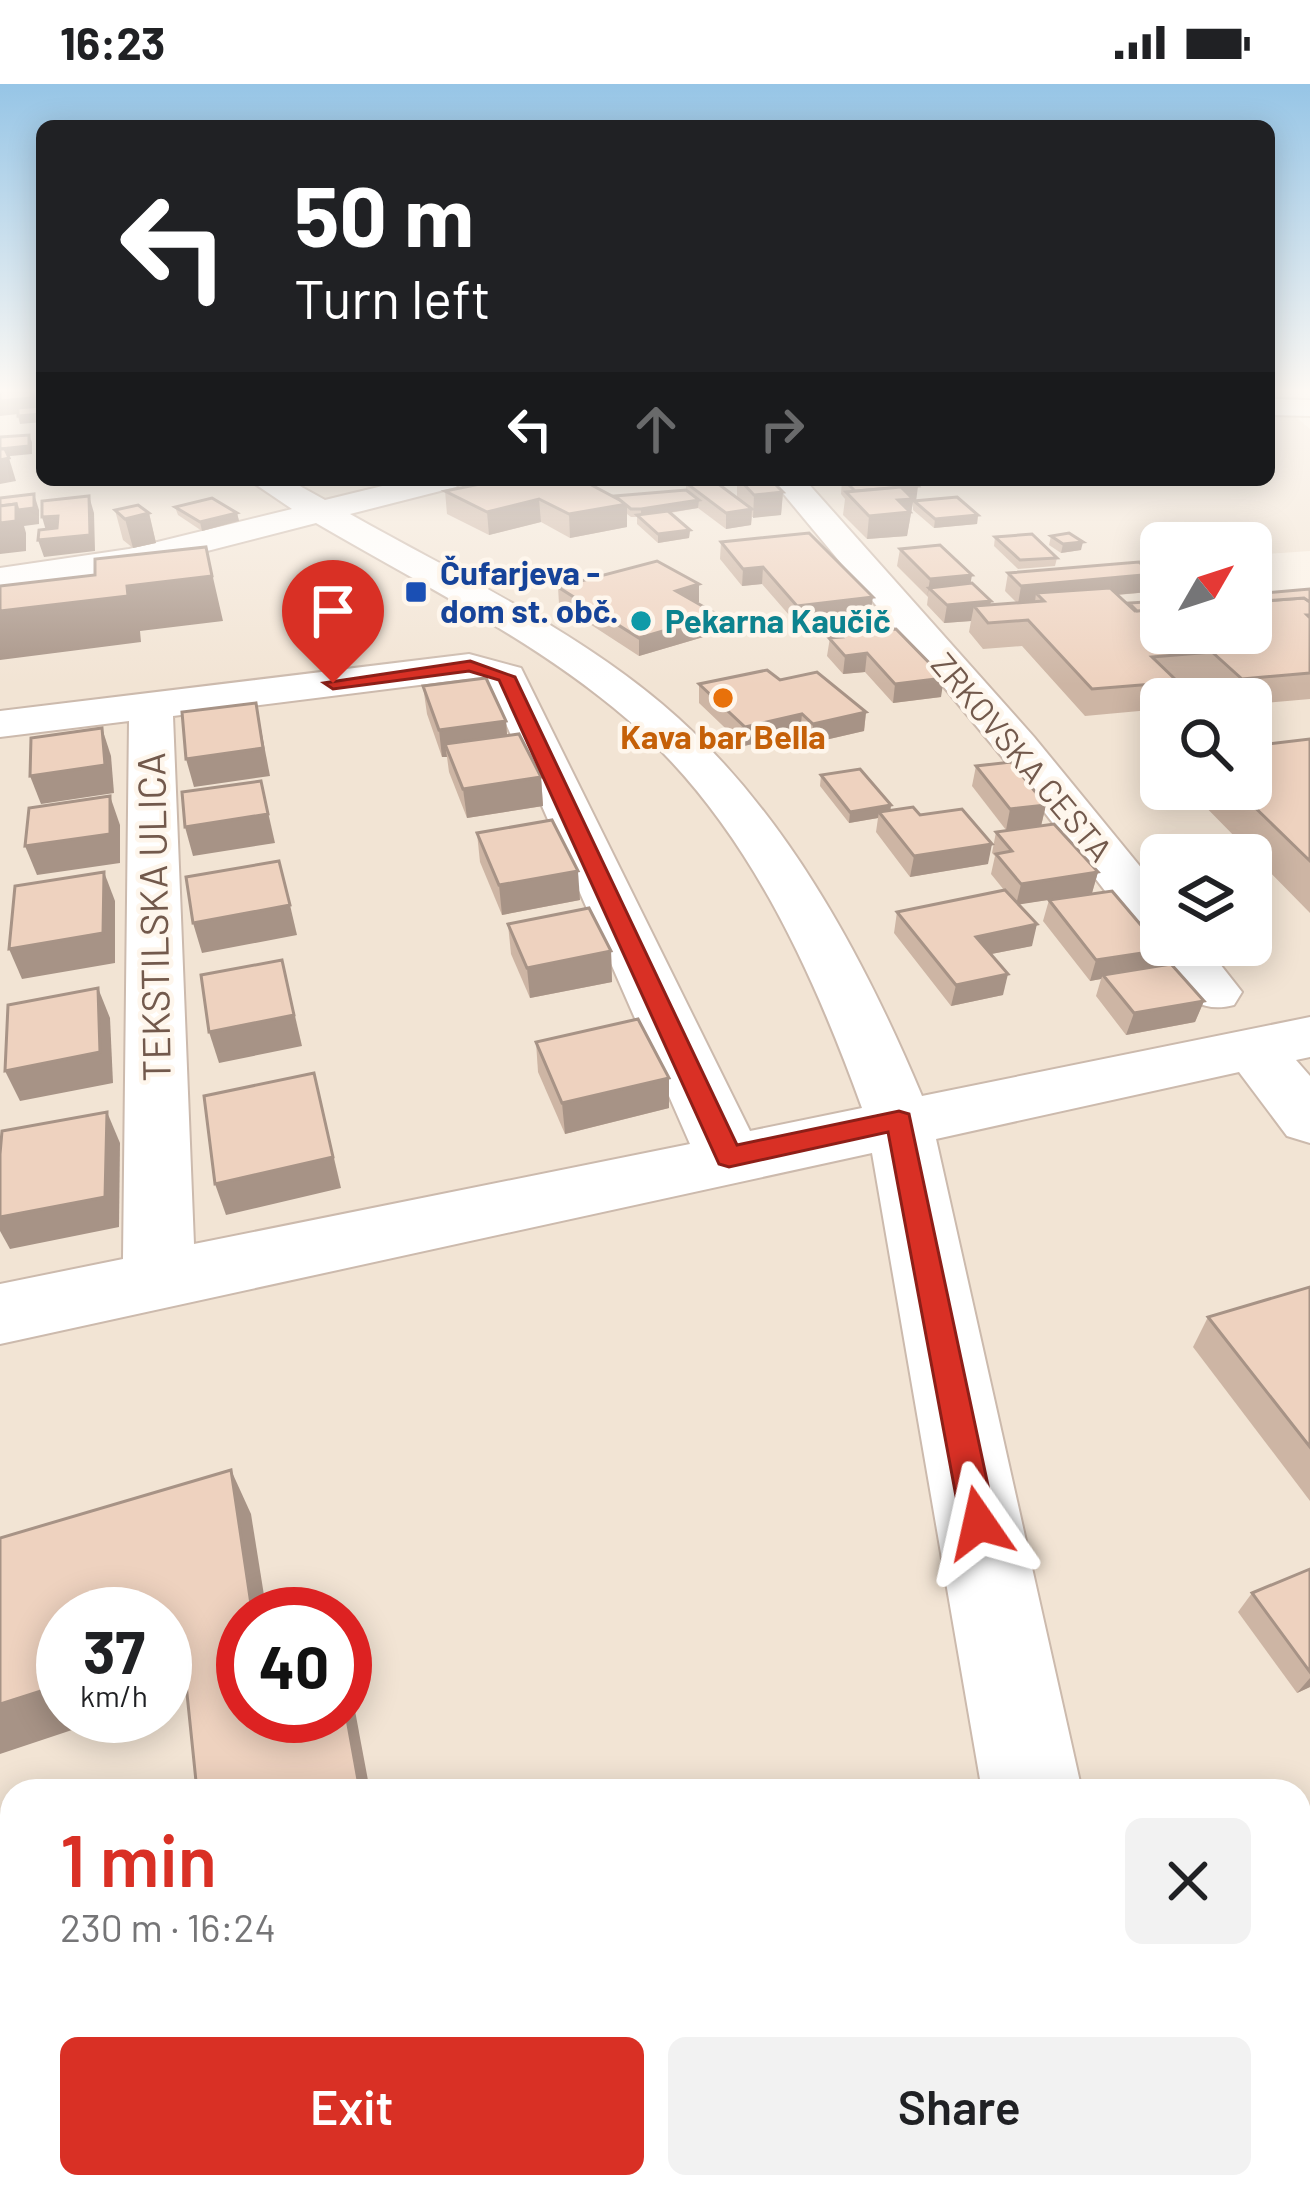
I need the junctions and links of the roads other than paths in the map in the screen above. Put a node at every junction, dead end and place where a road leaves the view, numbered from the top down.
1 (279, 488) edge
2 (416, 488) edge
3 (795, 488) edge
4 (323, 512) junction
5 (0, 579) edge
6 (151, 706) junction
7 (0, 724) edge
8 (1140, 901) edge
9 (1192, 966) edge
10 (1213, 992) dead end
11 (1281, 1043) edge
12 (899, 1120) junction
13 (1310, 1120) edge
14 (729, 1157) junction
15 (159, 1280) junction
16 (0, 1314) edge
17 (1030, 1779) edge

1 - 4 street
2 - 4 street
3 - 8 street, ZRKOVSKA CESTA
4 - 5 street
4 - 12 street
6 - 7 street, TEKSTILSKA ULICA
6 - 14 street
6 - 15 street, TEKSTILSKA ULICA
9 - 10 street
11 - 12 street
11 - 13 street
12 - 14 street
12 - 17 street
14 - 15 street
15 - 16 street

